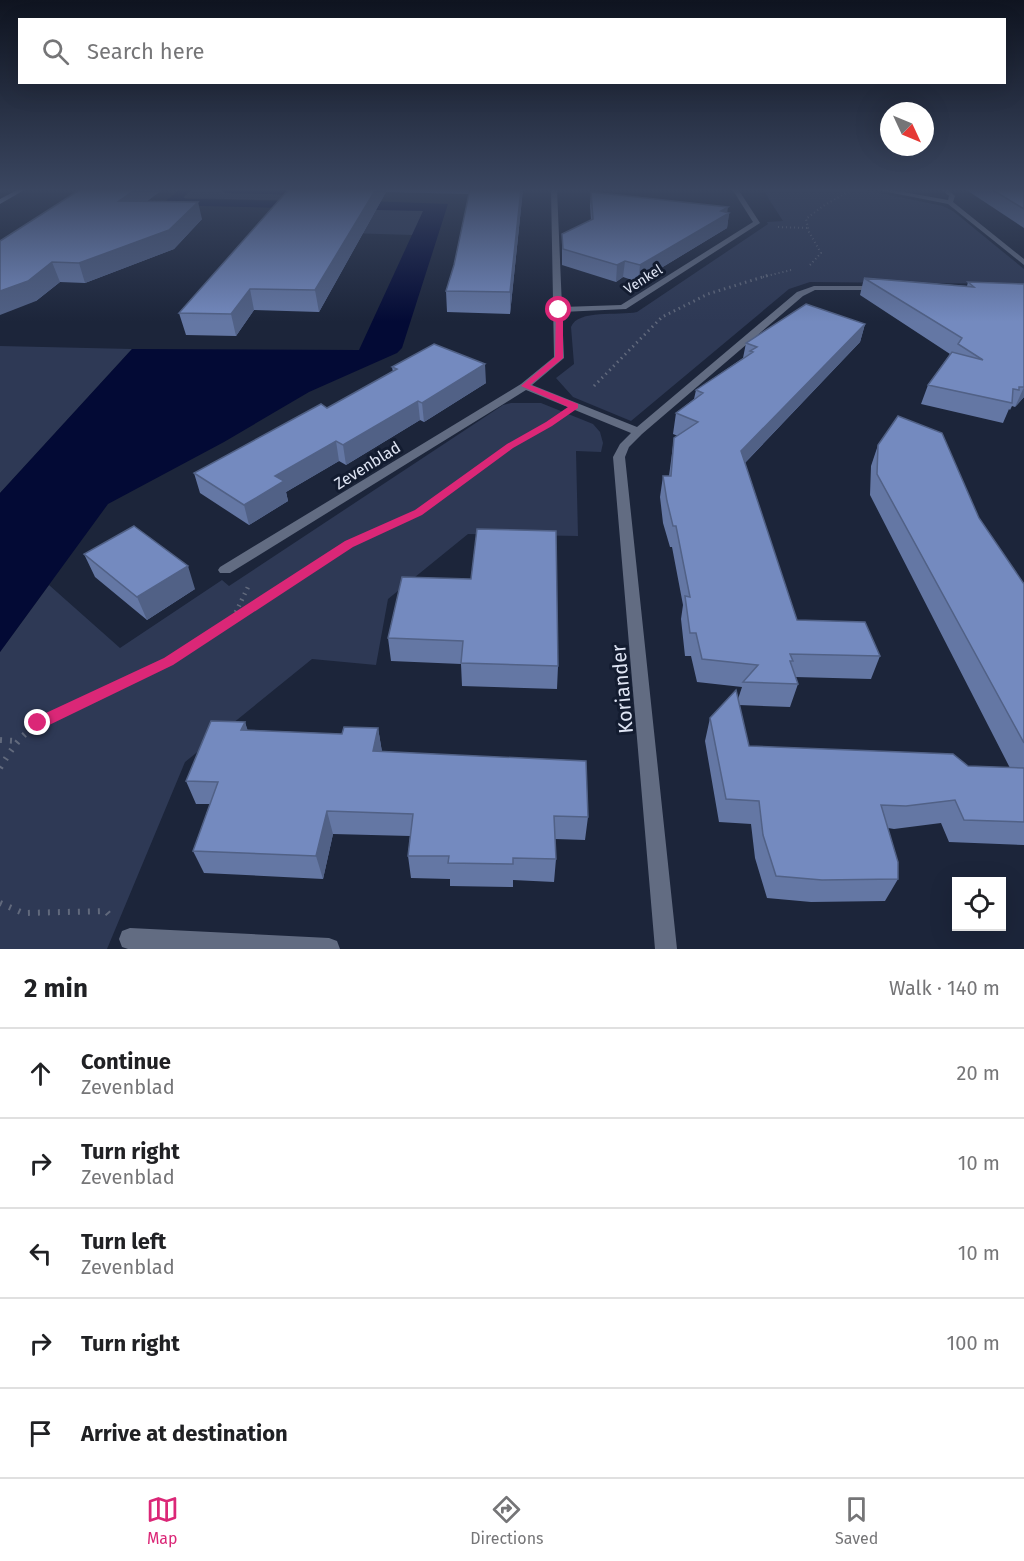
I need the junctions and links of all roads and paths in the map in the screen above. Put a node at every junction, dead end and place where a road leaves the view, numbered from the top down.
1 (556, 233) edge
2 (741, 233) edge
3 (811, 233) edge
4 (988, 233) edge
5 (1024, 263) edge
6 (896, 288) edge
7 (559, 310) junction
8 (525, 386) junction
9 (575, 406) junction
10 (638, 432) junction
11 (225, 570) dead end
12 (0, 740) edge
13 (16, 741) junction
14 (0, 768) edge
15 (0, 903) edge
16 (130, 939) joint
17 (329, 949) edge
18 (666, 949) edge

1 - 7 street, Zevenblad
2 - 7 street, Venkel
3 - 9 path
4 - 5 street
6 - 10 street, Koriander
7 - 8 street, Zevenblad
8 - 9 street
8 - 11 street, Zevenblad
9 - 10 street
9 - 13 path
10 - 18 street, Koriander
12 - 13 path
13 - 14 path
15 - 16 path
16 - 17 street

